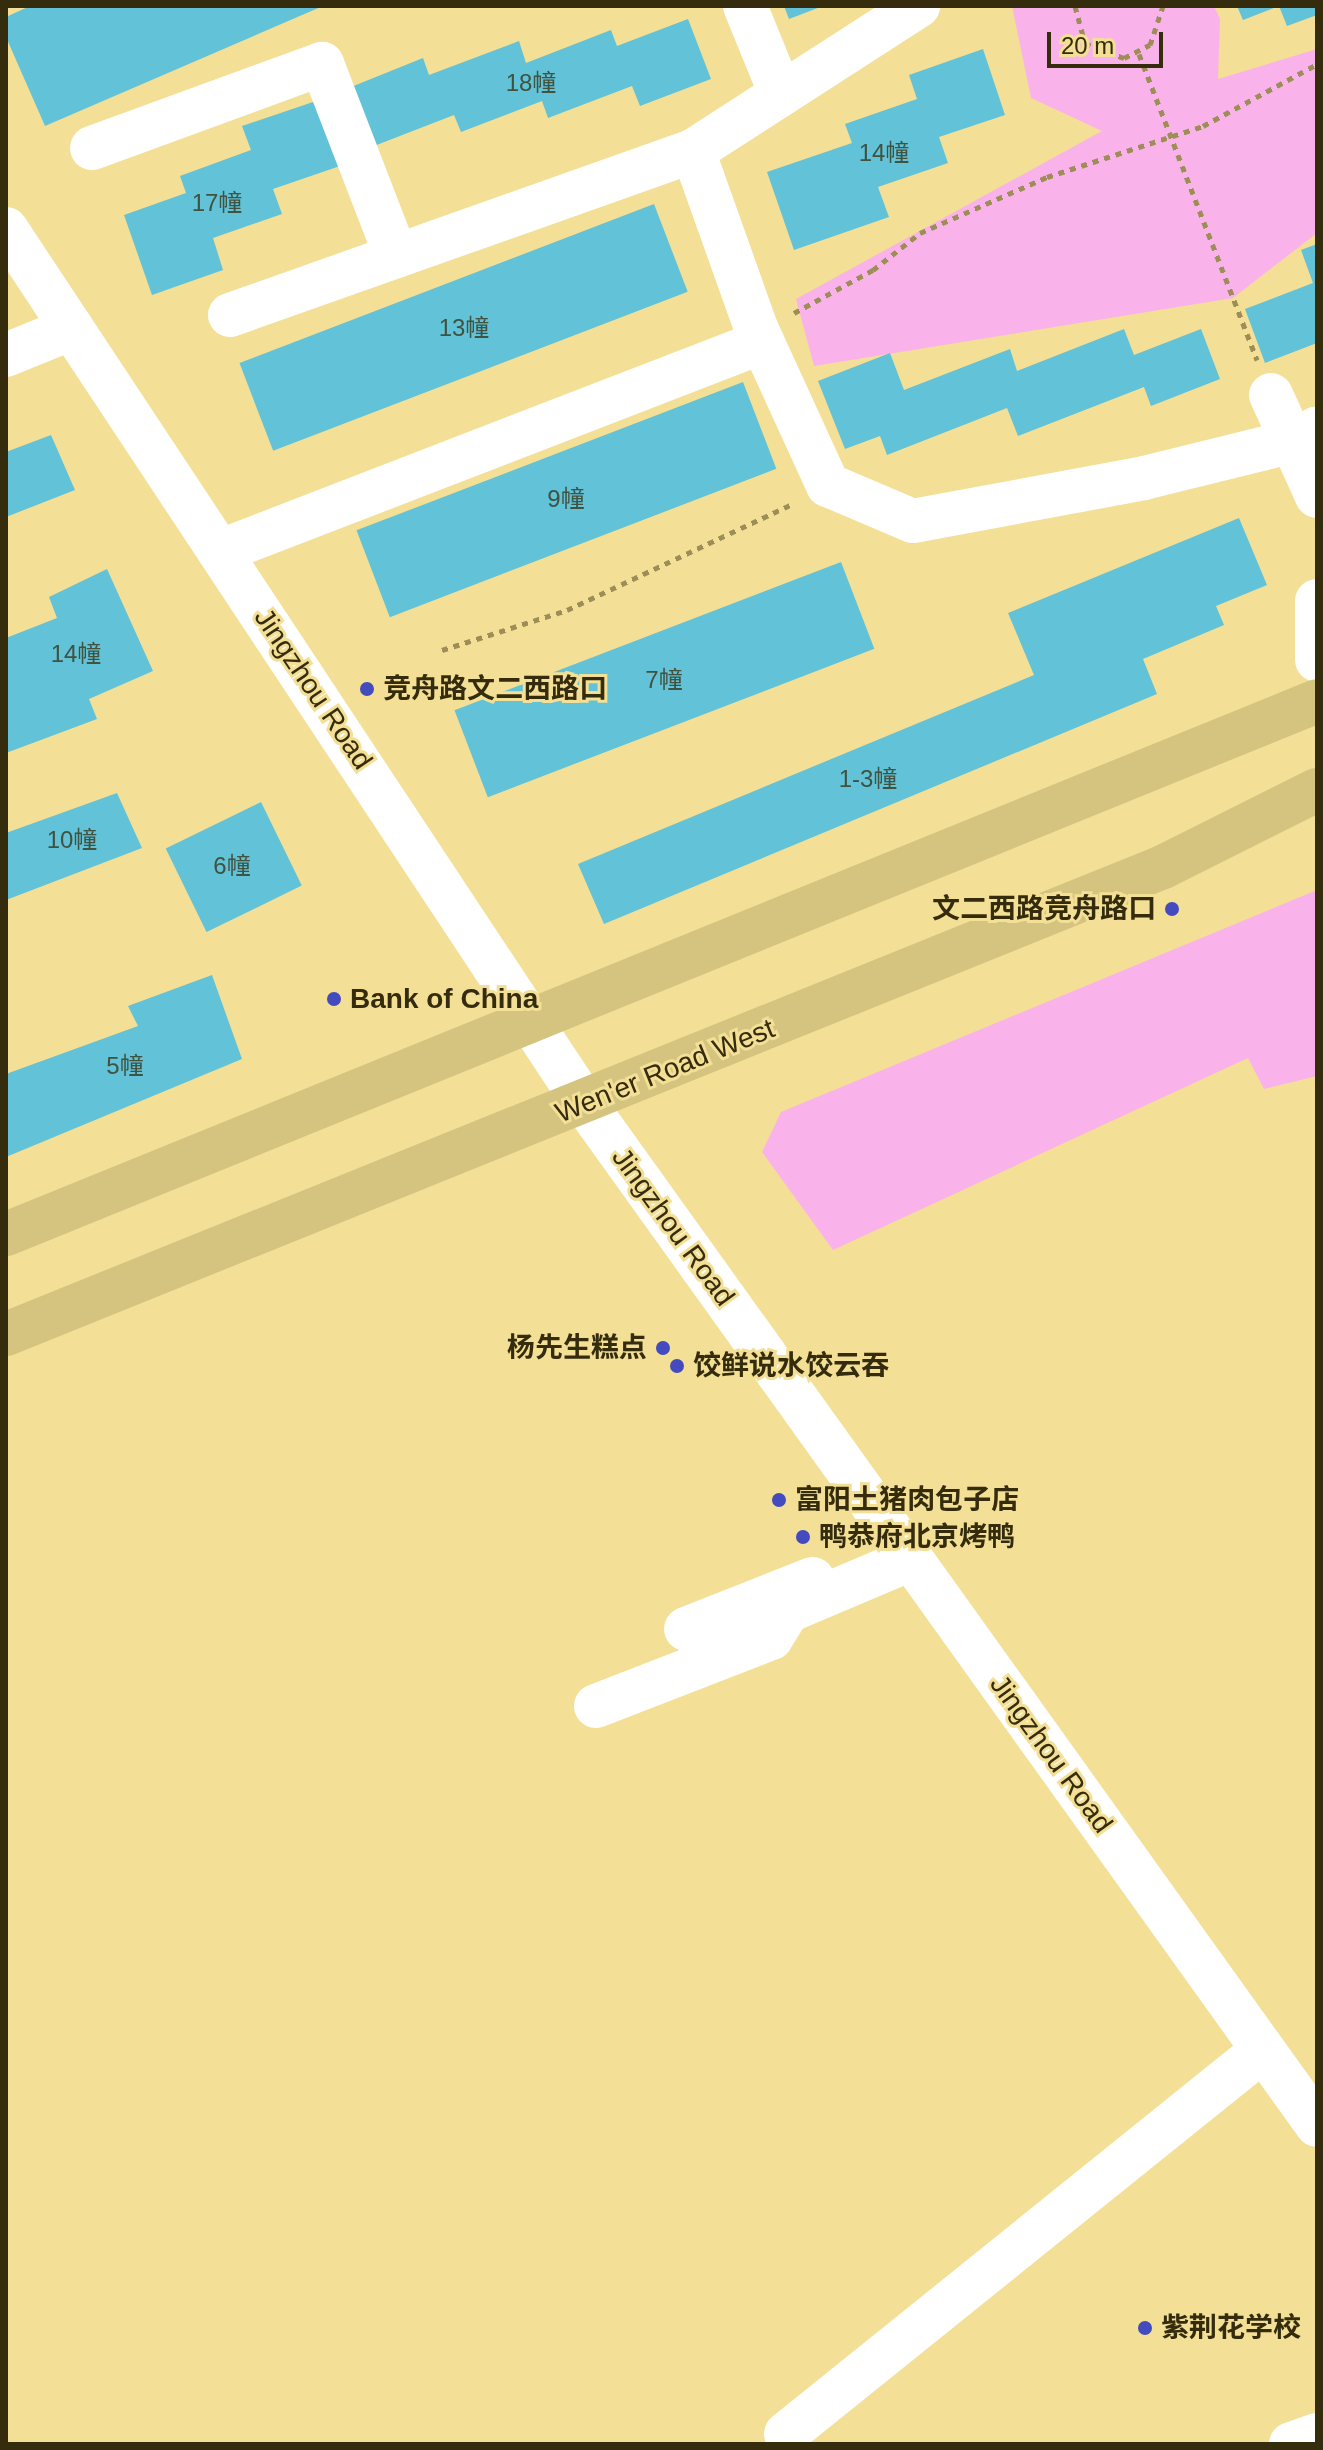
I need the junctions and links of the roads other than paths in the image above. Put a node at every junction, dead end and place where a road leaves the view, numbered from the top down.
1 (745, 6) edge
2 (918, 6) edge
3 (781, 94) junction
4 (92, 148) dead end
5 (693, 151) junction
6 (6, 229) edge
7 (396, 256) junction
8 (230, 315) dead end
9 (72, 328) junction
10 (762, 342) junction
11 (6, 355) edge
12 (1271, 395) road end
13 (1305, 434) edge
14 (1317, 496) edge
15 (221, 551) junction
16 (1317, 601) edge
17 (1317, 660) edge
18 (1317, 701) edge
19 (1317, 790) edge
20 (533, 1019) junction
21 (585, 1104) junction
22 (6, 1234) edge
23 (6, 1334) edge
24 (906, 1552) junction
25 (686, 1629) dead end
26 (596, 1706) dead end
27 (1263, 2050) junction
28 (1317, 2125) edge
29 (786, 2434) dead end
30 (1317, 2435) edge
31 (1291, 2444) edge

1 - 3 street
2 - 3 street
3 - 5 street
4 - 7 street
5 - 7 street
5 - 10 street
6 - 9 street, Jingzhou Road
7 - 8 street
9 - 11 street
9 - 15 street, Jingzhou Road
10 - 13 street
10 - 15 street
12 - 13 street
13 - 14 street
15 - 20 street, Jingzhou Road
16 - 17 street
18 - 20 main road
19 - 21 main road, Wen'er Road West
20 - 21 street, Jingzhou Road
20 - 22 main road
21 - 23 main road, Wen'er Road West
21 - 24 street, Jingzhou Road
24 - 25 street
24 - 26 street
24 - 27 street, Jingzhou Road
27 - 28 street, Jingzhou Road
27 - 29 street
30 - 31 street

